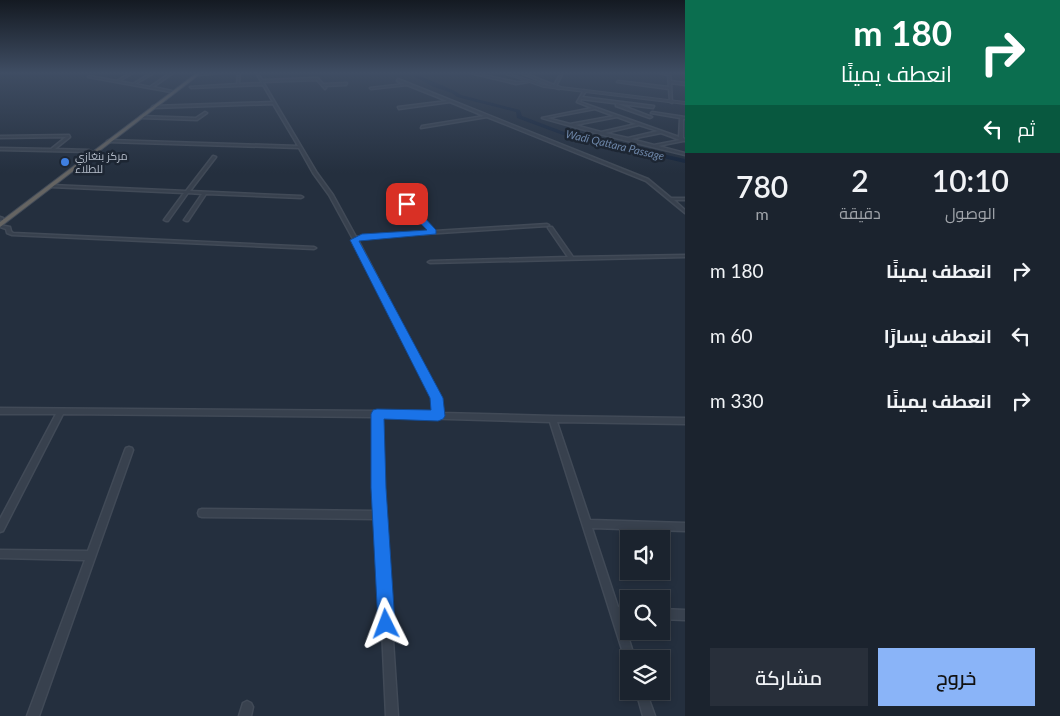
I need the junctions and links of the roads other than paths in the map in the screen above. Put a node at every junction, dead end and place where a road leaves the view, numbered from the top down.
1 (149, 106) edge
2 (171, 106) edge
3 (276, 106) edge
4 (411, 106) edge
5 (464, 106) edge
6 (591, 106) edge
7 (621, 106) edge
8 (648, 106) edge
9 (153, 107) joint
10 (653, 107) joint
11 (399, 108) dead end
12 (596, 108) junction
13 (629, 109) junction
14 (206, 113) dead end
15 (609, 113) junction
16 (652, 115) junction
17 (488, 116) junction
18 (617, 116) junction
19 (141, 117) junction
20 (683, 118) edge
21 (640, 124) junction
22 (567, 126) junction
23 (422, 127) dead end
24 (649, 127) junction
25 (662, 132) junction
26 (599, 133) junction
27 (0, 137) edge
28 (683, 139) edge
29 (625, 140) junction
30 (109, 141) junction
31 (300, 147) junction
32 (653, 147) junction
33 (0, 149) edge
34 (53, 149) junction
35 (89, 151) junction
36 (684, 154) edge
37 (214, 157) dead end
38 (50, 186) junction
39 (187, 191) junction
40 (205, 192) junction
41 (301, 197) dead end
42 (670, 199) junction
43 (685, 199) edge
44 (407, 204) dead end
45 (685, 212) edge
46 (166, 220) dead end
47 (186, 220) dead end
48 (0, 222) edge
49 (433, 232) junction
50 (355, 240) junction
51 (314, 248) dead end
52 (685, 256) edge
53 (572, 259) junction
54 (430, 262) dead end
55 (0, 411) edge
56 (60, 411) junction
57 (377, 414) junction
58 (438, 416) junction
59 (552, 420) junction
60 (685, 421) edge
61 (129, 450) dead end
62 (202, 513) dead end
63 (380, 515) junction
64 (587, 524) junction
65 (685, 527) edge
66 (0, 528) edge
67 (0, 554) edge
68 (90, 556) junction
69 (615, 612) junction
70 (620, 612) edge
71 (670, 614) edge
72 (685, 615) edge
73 (627, 650) edge
74 (644, 700) edge
75 (33, 716) edge
76 (392, 716) edge
77 (649, 716) edge

1 - 35 highway
2 - 9 street
3 - 31 street
4 - 11 street
5 - 17 street
6 - 12 street
7 - 13 street
8 - 10 street
9 - 19 highway
10 - 16 street
12 - 15 street
12 - 22 street
13 - 15 street
13 - 16 street
14 - 19 street
15 - 18 street
16 - 20 street
16 - 24 street
17 - 23 street
17 - 42 street
18 - 21 street
18 - 22 street
19 - 30 highway
20 - 28 street
21 - 24 street
21 - 26 street
22 - 26 street
24 - 25 street
25 - 28 street
25 - 29 street
26 - 29 street
27 - 34 street
28 - 32 street
29 - 32 street
30 - 31 street
30 - 38 highway
31 - 50 street
32 - 36 street
33 - 34 street
34 - 35 street
35 - 48 highway
37 - 39 street
38 - 39 street
38 - 48 highway
39 - 40 street
39 - 46 street
40 - 41 street
40 - 47 street
42 - 43 street
42 - 45 street
44 - 49 street
48 - 51 street
49 - 50 street
49 - 53 street
50 - 58 street
52 - 53 street
53 - 54 street
55 - 56 street
56 - 57 street
56 - 66 street
57 - 58 street
57 - 63 street
58 - 59 street
59 - 60 street
59 - 64 street
61 - 68 street
62 - 63 street
63 - 76 street
64 - 65 street
64 - 69 street
67 - 68 street
68 - 75 street
69 - 70 street
69 - 73 street
71 - 72 street
74 - 77 street

